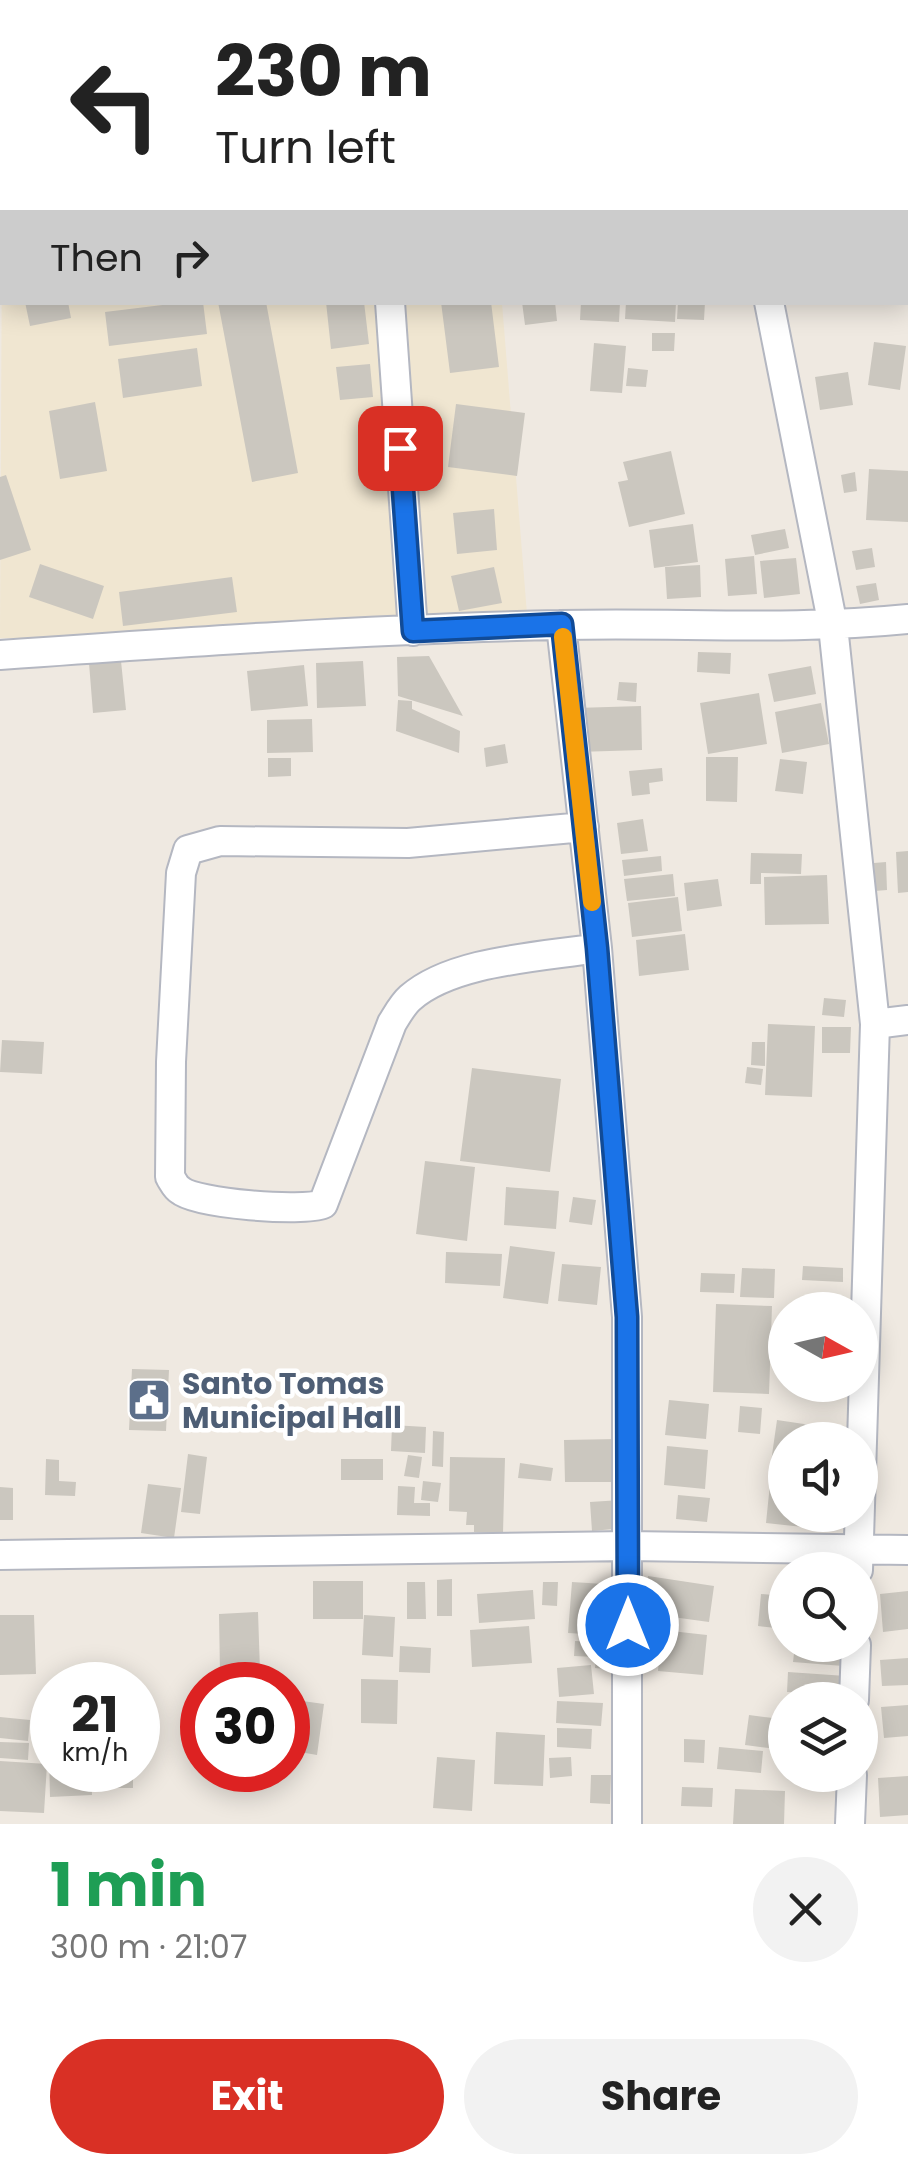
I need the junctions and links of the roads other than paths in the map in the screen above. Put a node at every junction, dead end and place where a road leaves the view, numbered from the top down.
1 (390, 305) edge
2 (770, 305) edge
3 (908, 619) edge
4 (562, 624) junction
5 (832, 626) junction
6 (413, 631) junction
7 (0, 655) edge
8 (584, 827) junction
9 (597, 948) junction
10 (908, 1020) edge
11 (875, 1024) junction
12 (628, 1546) junction
13 (908, 1550) edge
14 (859, 1552) edge
15 (0, 1555) edge
16 (768, 1555) edge
17 (878, 1557) edge
18 (851, 1792) edge
19 (626, 1824) edge
20 (850, 1824) edge

1 - 6 street
2 - 5 street
3 - 5 street
4 - 5 street
4 - 6 street
4 - 8 street
5 - 11 street
6 - 7 street
8 - 9 street
8 - 9 street
9 - 12 street
10 - 11 street
11 - 14 street
12 - 15 street
12 - 16 street
12 - 19 street
13 - 17 street
18 - 20 street

